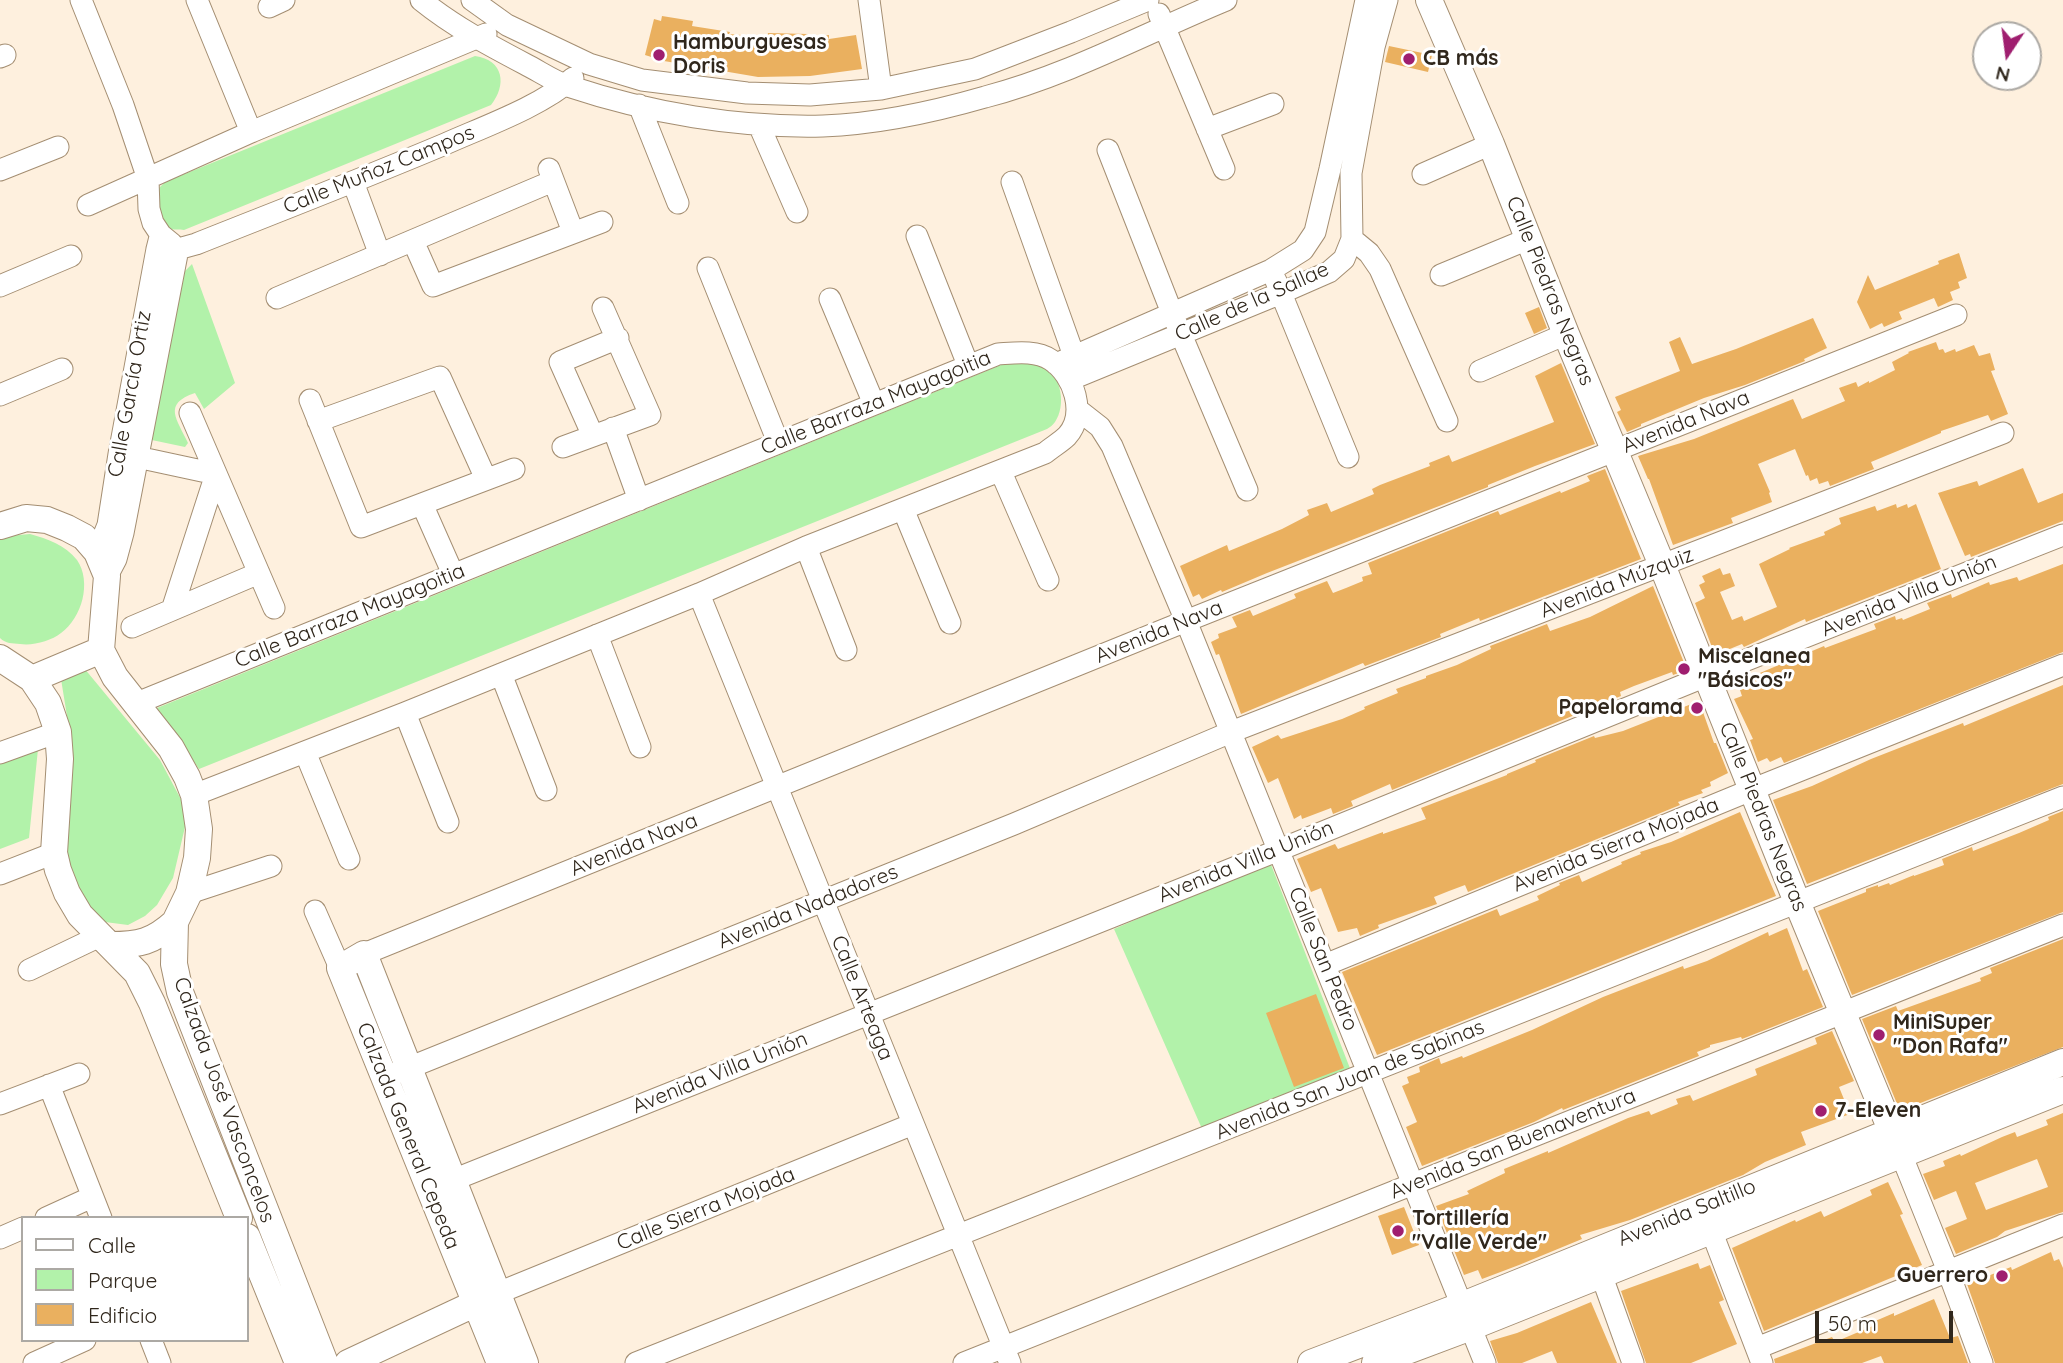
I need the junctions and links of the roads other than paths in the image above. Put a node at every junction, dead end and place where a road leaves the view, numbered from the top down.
1 (81, 0) edge
2 (197, 0) edge
3 (421, 0) edge
4 (472, 0) edge
5 (869, 0) edge
6 (1150, 0) edge
7 (1226, 0) edge
8 (1366, 0) edge
9 (1387, 0) edge
10 (1429, 0) edge
11 (507, 25) junction
12 (1165, 25) junction
13 (476, 38) junction
14 (589, 64) junction
15 (565, 85) junction
16 (881, 89) junction
17 (1273, 104) dead end
18 (639, 105) junction
19 (759, 125) junction
20 (1207, 129) junction
21 (251, 132) junction
22 (1491, 145) junction
23 (58, 147) dead end
24 (1108, 149) dead end
25 (1224, 169) dead end
26 (0, 170) edge
27 (1340, 171) junction
28 (1423, 174) dead end
29 (148, 179) junction
30 (1012, 182) dead end
31 (353, 183) junction
32 (678, 203) dead end
33 (88, 205) dead end
34 (797, 212) dead end
35 (602, 222) dead end
36 (573, 232) junction
37 (917, 236) dead end
38 (1352, 239) junction
39 (1528, 239) junction
40 (413, 241) junction
41 (159, 242) junction
42 (178, 249) junction
43 (380, 255) junction
44 (71, 256) dead end
45 (708, 268) dead end
46 (1271, 270) junction
47 (1441, 275) dead end
48 (0, 286) edge
49 (1281, 293) junction
50 (277, 298) dead end
51 (830, 299) dead end
52 (603, 308) dead end
53 (1172, 313) junction
54 (1956, 315) dead end
55 (1181, 334) junction
56 (1566, 334) junction
57 (618, 338) junction
58 (968, 365) junction
59 (1067, 367) junction
60 (62, 369) dead end
61 (1480, 372) dead end
62 (0, 395) edge
63 (310, 400) dead end
64 (874, 404) junction
65 (1077, 409) junction
66 (190, 413) dead end
67 (318, 421) junction
68 (1447, 421) dead end
69 (603, 432) junction
70 (2003, 433) dead end
71 (778, 442) junction
72 (563, 447) dead end
73 (1615, 451) junction
74 (137, 457) junction
75 (1348, 457) dead end
76 (514, 470) dead end
77 (1001, 472) junction
78 (216, 474) junction
79 (486, 479) junction
80 (1247, 490) dead end
81 (639, 499) junction
82 (422, 504) junction
83 (903, 509) junction
84 (0, 526) edge
85 (2063, 535) edge
86 (806, 547) junction
87 (102, 564) junction
88 (1662, 565) junction
89 (258, 573) junction
90 (453, 574) junction
91 (1048, 580) dead end
92 (699, 594) junction
93 (274, 608) dead end
94 (172, 610) junction
95 (1186, 621) junction
96 (950, 623) dead end
97 (132, 627) dead end
98 (597, 635) junction
99 (101, 650) junction
100 (846, 650) dead end
101 (0, 658) edge
102 (2063, 665) edge
103 (501, 674) junction
104 (1706, 676) junction
105 (32, 679) junction
106 (137, 703) junction
107 (405, 713) junction
108 (58, 732) junction
109 (1231, 732) junction
110 (640, 747) dead end
111 (305, 752) junction
112 (0, 753) edge
113 (777, 787) junction
114 (546, 790) dead end
115 (1751, 790) junction
116 (194, 795) junction
117 (2063, 797) edge
118 (448, 822) dead end
119 (1279, 850) junction
120 (54, 853) junction
121 (349, 859) dead end
122 (271, 866) dead end
123 (0, 874) edge
124 (190, 893) junction
125 (823, 901) junction
126 (1797, 902) junction
127 (315, 911) dead end
128 (175, 922) junction
129 (2063, 925) edge
130 (105, 940) junction
131 (364, 954) junction
132 (1325, 965) junction
133 (341, 968) junction
134 (29, 971) dead end
135 (869, 1013) junction
136 (1843, 1013) junction
137 (2063, 1062) edge
138 (409, 1067) junction
139 (1369, 1072) junction
140 (79, 1074) dead end
141 (384, 1077) junction
142 (49, 1085) junction
143 (2063, 1090) edge
144 (0, 1104) edge
145 (914, 1124) junction
146 (1896, 1143) junction
147 (442, 1184) junction
148 (1414, 1184) junction
149 (92, 1197) junction
150 (50, 1216) edge
151 (100, 1216) edge
152 (238, 1216) edge
153 (21, 1229) edge
154 (2062, 1229) edge
155 (1711, 1230) junction
156 (959, 1235) junction
157 (0, 1238) edge
158 (248, 1239) edge
159 (1948, 1271) junction
160 (1601, 1274) junction
161 (487, 1298) junction
162 (1467, 1316) junction
163 (81, 1342) edge
164 (152, 1342) edge
165 (1007, 1355) edge
166 (1760, 1356) edge
167 (34, 1363) edge
168 (160, 1363) edge
169 (298, 1363) edge
170 (325, 1363) edge
171 (348, 1363) edge
172 (500, 1363) edge
173 (525, 1363) edge
174 (636, 1363) edge
175 (964, 1363) edge
176 (1311, 1363) edge
177 (1375, 1363) edge
178 (1485, 1363) edge
179 (1633, 1363) edge
180 (1982, 1363) edge

1 - 29 street
2 - 21 street
3 - 13 street
4 - 11 street
5 - 16 street
6 - 12 street
6 - 16 street
7 - 12 street
8 - 27 street, Calle de la Sallae
9 - 27 street, Calle de la Sallae
10 - 22 street, Calle Piedras Negras
11 - 13 street
11 - 14 street
12 - 19 street
12 - 20 street
13 - 15 street
13 - 21 street
14 - 15 street, Calle Muñoz Campos
14 - 16 street
15 - 18 street
15 - 31 street, Calle Muñoz Campos
17 - 20 street
18 - 19 street
18 - 32 street
19 - 34 street
20 - 25 street
21 - 29 street
22 - 28 street
22 - 39 street, Calle Piedras Negras
23 - 26 street
24 - 53 street
27 - 38 street, Calle de la Sallae
27 - 46 street, Calle de la Sallae
29 - 33 street
29 - 41 street
30 - 59 street
31 - 42 street, Calle Muñoz Campos
31 - 43 street
35 - 36 street
36 - 40 street
36 - 40 street
37 - 58 street
38 - 49 street, Calle de la Sallae
38 - 68 street
39 - 47 street
39 - 56 street, Calle Piedras Negras
40 - 43 street
41 - 42 street, Calle Muñoz Campos
41 - 87 street, Calle García Ortiz
42 - 74 street, Calle García Ortiz
43 - 50 street
44 - 48 street
45 - 71 street
46 - 49 street
46 - 53 street, Calle de la Sallae
49 - 55 street, Calle de la Sallae
49 - 75 street
51 - 64 street
52 - 57 street
53 - 55 street
53 - 59 street, Calle de la Sallae
54 - 73 street, Avenida Nava
55 - 59 street, Calle de la Sallae
55 - 80 street
56 - 61 street
56 - 73 street, Calle Piedras Negras
57 - 69 street
57 - 69 street
58 - 59 street, Calle Barraza Mayagoitia
58 - 64 street, Calle Barraza Mayagoitia
59 - 65 street
60 - 62 street
63 - 67 street
64 - 71 street, Calle Barraza Mayagoitia
65 - 77 street
65 - 95 street, Calle San Pedro
66 - 78 street
67 - 79 street
67 - 82 street
69 - 72 street
69 - 81 street
70 - 88 street, Avenida Múzquiz
71 - 81 street, Calle Barraza Mayagoitia
73 - 88 street, Calle Piedras Negras
73 - 95 street, Avenida Nava
74 - 78 street, Calle García Ortiz
74 - 87 street, Calle García Ortiz
76 - 79 street
77 - 83 street
77 - 91 street
78 - 89 street
78 - 94 street
79 - 82 street
81 - 90 street, Calle Barraza Mayagoitia
82 - 90 street
83 - 86 street
83 - 96 street
84 - 87 street
85 - 104 street, Avenida Villa Unión
86 - 92 street
86 - 100 street
87 - 99 street
88 - 104 street, Calle Piedras Negras
88 - 109 street, Avenida Múzquiz
89 - 93 street
89 - 94 street
90 - 106 street, Calle Barraza Mayagoitia
92 - 98 street
92 - 113 street, Calle Arteaga
94 - 97 street
95 - 109 street, Calle San Pedro
95 - 113 street, Avenida Nava
98 - 103 street
98 - 110 street
99 - 105 street
99 - 106 street, Calzada José Vasconcelos
101 - 105 street, Calzada José Vasconcelos
102 - 115 street, Avenida Sierra Mojada
103 - 107 street
103 - 114 street
104 - 115 street, Calle Piedras Negras
104 - 119 street, Avenida Villa Unión
105 - 108 street, Calzada José Vasconcelos
106 - 116 street, Calzada José Vasconcelos
107 - 111 street
107 - 118 street
108 - 112 street
108 - 120 street, Calzada José Vasconcelos
109 - 119 street, Calle San Pedro
109 - 125 street, Avenida Nadadores
111 - 116 street
111 - 121 street
113 - 125 street, Calle Arteaga
113 - 131 street, Avenida Nava
115 - 126 street, Calle Piedras Negras
115 - 132 street, Avenida Sierra Mojada
116 - 124 street, Calzada José Vasconcelos
117 - 126 street, Avenida San Juan de Sabinas
119 - 132 street, Calle San Pedro
119 - 135 street, Avenida Villa Unión
120 - 123 street
120 - 130 street, Calzada José Vasconcelos
122 - 124 street
124 - 128 street, Calzada José Vasconcelos
125 - 135 street, Calle Arteaga
125 - 138 street, Avenida Nadadores
126 - 136 street, Calle Piedras Negras
126 - 139 street, Avenida San Juan de Sabinas
127 - 133 street, Calzada General Cepeda
128 - 130 street
128 - 170 street, Calzada José Vasconcelos
129 - 136 street, Avenida San Buenaventura
130 - 134 street
130 - 152 street, Calzada José Vasconcelos
131 - 133 street
131 - 138 street, Calzada General Cepeda
132 - 139 street, Calle San Pedro
133 - 141 street, Calzada General Cepeda
135 - 145 street, Calle Arteaga
135 - 147 street, Avenida Villa Unión
136 - 146 street, Calle Piedras Negras
136 - 148 street, Avenida San Buenaventura
137 - 146 street, Avenida Saltillo
138 - 141 street, Avenida Nadadores
138 - 147 street, Calzada General Cepeda
139 - 148 street, Calle San Pedro
139 - 156 street, Avenida San Juan de Sabinas
140 - 142 street
141 - 147 street, Calzada General Cepeda
142 - 144 street
142 - 149 street
143 - 146 street, Avenida Saltillo
145 - 156 street, Calle Arteaga
145 - 161 street, Calle Sierra Mojada
146 - 155 street, Avenida Saltillo
146 - 159 street, Calle Piedras Negras
146 - 162 street, Avenida Saltillo
147 - 161 street, Calzada General Cepeda
148 - 162 street, Calle San Pedro
148 - 165 street, Avenida San Buenaventura
149 - 150 street
149 - 151 street
153 - 157 street
154 - 159 street
155 - 160 street, Avenida Saltillo
155 - 166 street
156 - 165 street, Calle Arteaga
156 - 174 street, Avenida San Juan de Sabinas
158 - 169 street, Calzada José Vasconcelos
159 - 166 street
159 - 180 street, Calle Piedras Negras
160 - 162 street, Avenida Saltillo
160 - 179 street
161 - 171 street
161 - 172 street, Calzada General Cepeda
161 - 173 street, Calzada General Cepeda
162 - 176 street, Avenida Saltillo
162 - 177 street, Avenida Saltillo
162 - 178 street, Calle San Pedro
163 - 167 street
164 - 168 street
165 - 175 street, Avenida San Buenaventura

